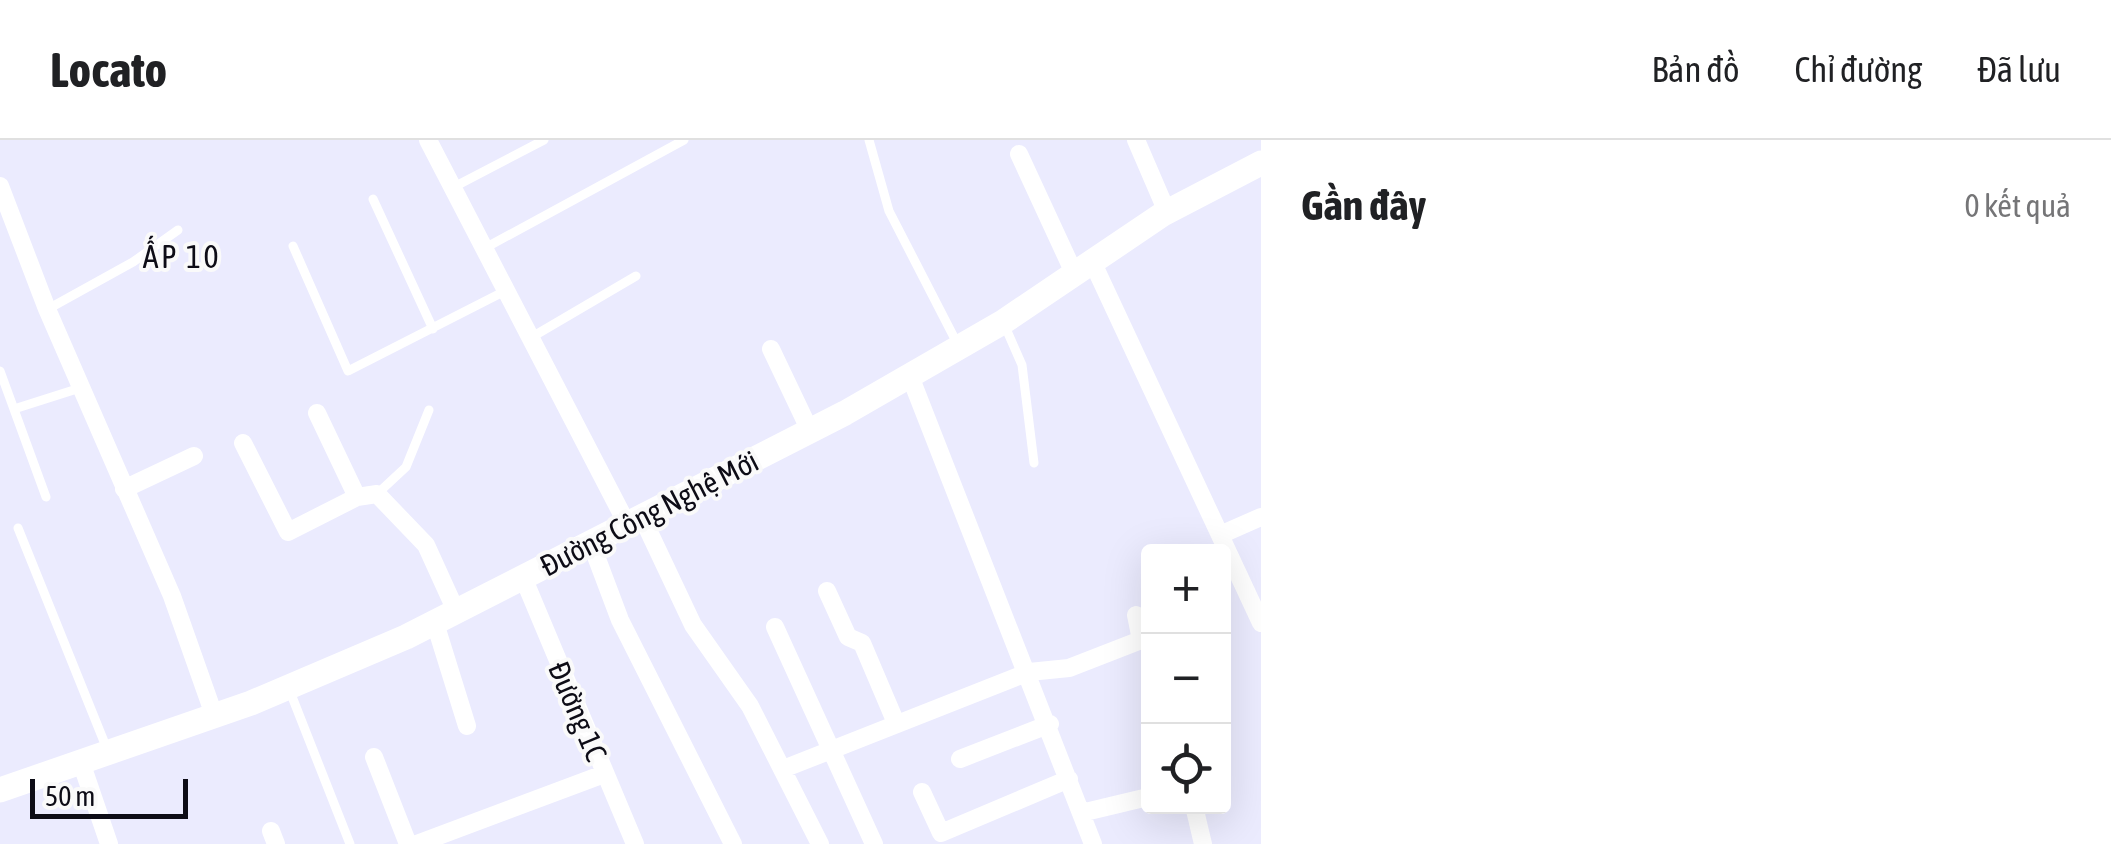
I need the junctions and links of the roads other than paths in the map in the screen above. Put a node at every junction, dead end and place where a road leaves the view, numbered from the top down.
1 (428, 140) edge
2 (544, 140) edge
3 (684, 140) edge
4 (869, 140) edge
5 (1136, 140) edge
6 (1019, 154) dead end
7 (1261, 163) edge
8 (0, 186) edge
9 (452, 188) junction
10 (373, 199) dead end
11 (1167, 212) junction
12 (178, 230) dead end
13 (292, 246) dead end
14 (483, 249) junction
15 (1083, 267) junction
16 (636, 276) dead end
17 (505, 291) junction
18 (47, 309) junction
19 (1003, 322) junction
20 (433, 329) junction
21 (532, 337) junction
22 (959, 347) junction
23 (771, 349) dead end
24 (0, 371) edge
25 (910, 376) junction
26 (82, 387) junction
27 (14, 410) junction
28 (429, 410) dead end
29 (317, 413) dead end
30 (810, 432) junction
31 (243, 443) dead end
32 (194, 456) dead end
33 (1034, 463) dead end
34 (124, 489) junction
35 (377, 494) junction
36 (46, 497) dead end
37 (358, 497) junction
38 (1261, 517) edge
39 (634, 520) junction
40 (18, 528) dead end
41 (1220, 535) junction
42 (591, 543) junction
43 (523, 577) junction
44 (827, 591) dead end
45 (1259, 613) edge
46 (1136, 614) dead end
47 (445, 617) junction
48 (775, 628) dead end
49 (1029, 672) junction
50 (288, 687) junction
51 (214, 715) junction
52 (896, 723) junction
53 (1050, 724) junction
54 (467, 726) dead end
55 (831, 750) junction
56 (108, 752) junction
57 (374, 757) dead end
58 (960, 760) dead end
59 (81, 762) junction
60 (783, 769) junction
61 (604, 774) junction
62 (1069, 779) junction
63 (0, 790) edge
64 (922, 792) dead end
65 (1141, 799) edge
66 (1081, 812) junction
67 (1196, 814) edge
68 (109, 844) edge
69 (350, 844) edge
70 (408, 844) edge
71 (417, 844) edge
72 (635, 844) edge
73 (733, 844) edge
74 (820, 844) edge
75 (874, 844) edge
76 (1093, 844) edge
77 (1203, 844) edge

1 - 9 street
2 - 9 lane
3 - 14 lane
4 - 22 lane
5 - 11 street
6 - 15 street
7 - 11 street, Đường Công Nghệ Mới
8 - 18 street
9 - 14 street
10 - 20 lane
11 - 15 street, Đường Công Nghệ Mới
12 - 18 lane
13 - 20 lane
14 - 17 street
15 - 19 street, Đường Công Nghệ Mới
15 - 41 street
16 - 21 lane
17 - 20 lane
17 - 21 street
18 - 26 street
19 - 22 street, Đường Công Nghệ Mới
19 - 33 lane
21 - 39 street
22 - 25 street, Đường Công Nghệ Mới
23 - 30 street
24 - 27 lane
25 - 30 street, Đường Công Nghệ Mới
25 - 49 street
26 - 27 lane
26 - 34 street
27 - 36 lane
28 - 35 lane
29 - 37 street
30 - 39 street, Đường Công Nghệ Mới
31 - 37 street
32 - 34 street
34 - 51 street
35 - 37 street
35 - 47 street
38 - 41 street
39 - 42 street, Đường Công Nghệ Mới
39 - 60 street
40 - 56 lane
41 - 45 street
42 - 43 street, Đường Công Nghệ Mới
42 - 73 street
43 - 47 street, Đường Công Nghệ Mới
43 - 61 street, Đường 1C
44 - 52 street
46 - 49 street
47 - 50 street, Đường Công Nghệ Mới
47 - 54 street
48 - 55 street
49 - 52 street
49 - 53 street
50 - 51 street, Đường Công Nghệ Mới
50 - 69 lane
51 - 56 street, Đường Công Nghệ Mới
52 - 55 street
53 - 58 street
53 - 62 street
55 - 60 street
55 - 75 street
56 - 59 street, Đường Công Nghệ Mới
57 - 70 street
59 - 63 street, Đường Công Nghệ Mới
59 - 68 street
60 - 74 street
61 - 71 street
61 - 72 street, Đường 1C
62 - 64 street
62 - 66 street
65 - 66 street
66 - 76 street
67 - 77 street

